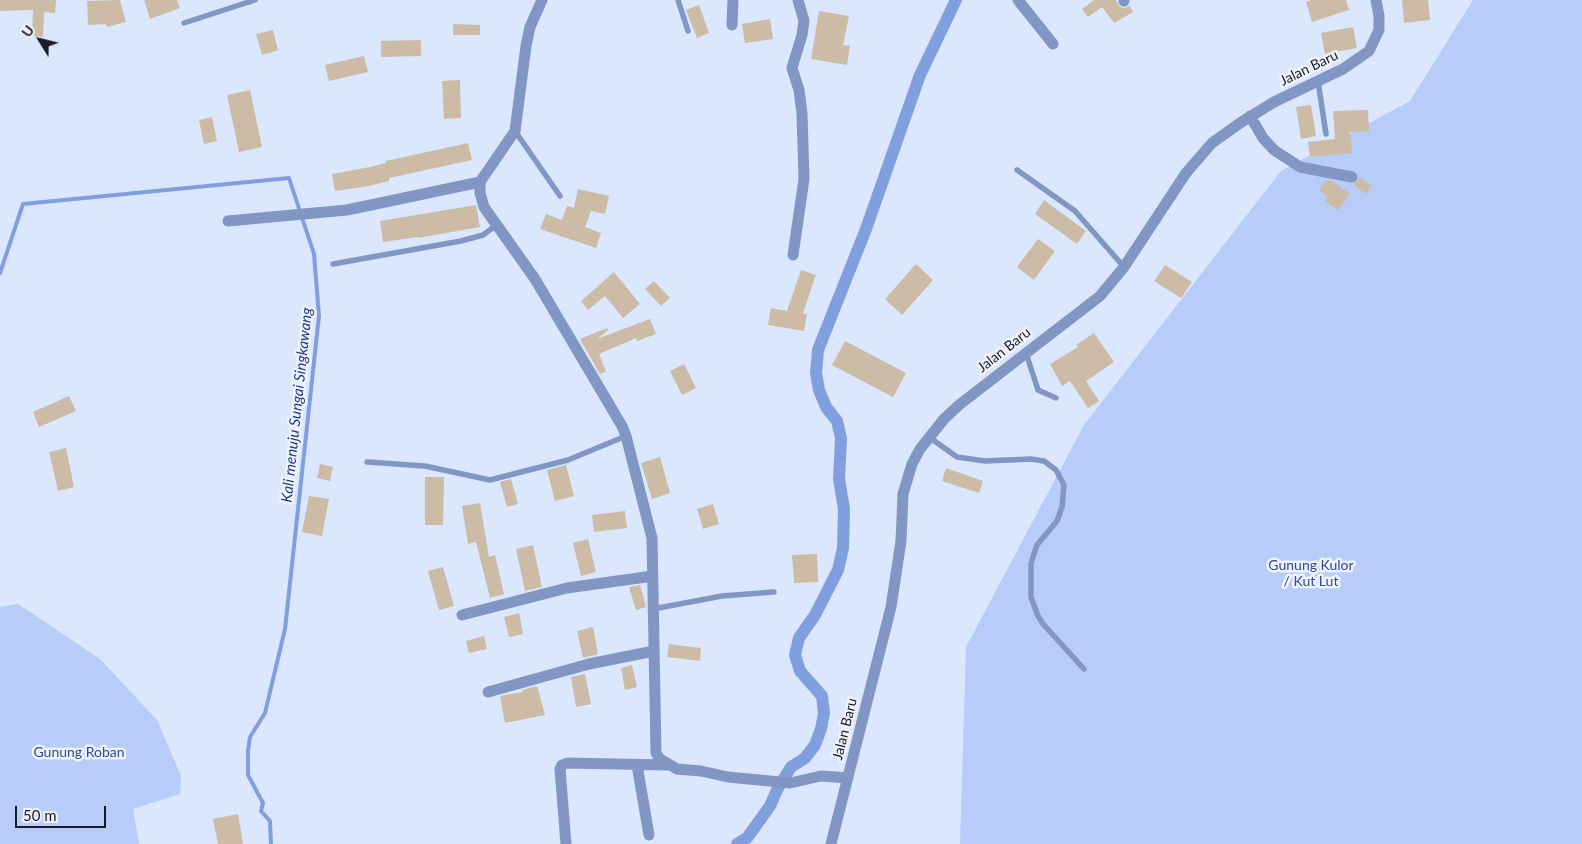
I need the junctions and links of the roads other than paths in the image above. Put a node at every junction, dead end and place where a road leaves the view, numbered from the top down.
1 (255, 0) edge
2 (542, 0) edge
3 (678, 0) edge
4 (733, 0) edge
5 (798, 0) edge
6 (1018, 0) edge
7 (1376, 0) edge
8 (184, 23) dead end
9 (732, 25) dead end
10 (688, 31) dead end
11 (1053, 44) dead end
12 (1318, 81) junction
13 (1250, 116) junction
14 (515, 131) junction
15 (1326, 134) dead end
16 (1017, 170) dead end
17 (1352, 177) dead end
18 (480, 182) junction
19 (560, 196) dead end
20 (228, 221) dead end
21 (498, 224) junction
22 (793, 255) dead end
23 (333, 264) dead end
24 (1124, 267) junction
25 (1026, 352) junction
26 (1056, 398) dead end
27 (626, 436) junction
28 (929, 437) junction
29 (367, 462) dead end
30 (653, 576) junction
31 (774, 592) dead end
32 (653, 609) junction
33 (462, 615) dead end
34 (654, 651) junction
35 (1084, 668) dead end
36 (488, 692) dead end
37 (637, 765) junction
38 (668, 765) junction
39 (848, 778) junction
40 (649, 835) dead end
41 (566, 844) edge
42 (831, 844) edge

1 - 8 lane
2 - 14 street
3 - 10 lane
4 - 9 street
5 - 22 street
6 - 11 street
7 - 12 street, Jalan Baru
12 - 13 street, Jalan Baru
12 - 15 lane
13 - 17 street
13 - 24 street, Jalan Baru
14 - 18 street
14 - 19 lane
16 - 24 lane
18 - 20 street
18 - 21 street
21 - 23 lane
21 - 27 street
24 - 25 street, Jalan Baru
25 - 26 lane
25 - 28 street, Jalan Baru
27 - 29 lane
27 - 30 street
28 - 35 lane
28 - 39 street, Jalan Baru
30 - 32 street
30 - 33 street
31 - 32 lane
32 - 34 street
34 - 36 street
34 - 38 street
37 - 38 street
37 - 40 street
37 - 41 street
38 - 39 street
39 - 42 street, Jalan Baru

